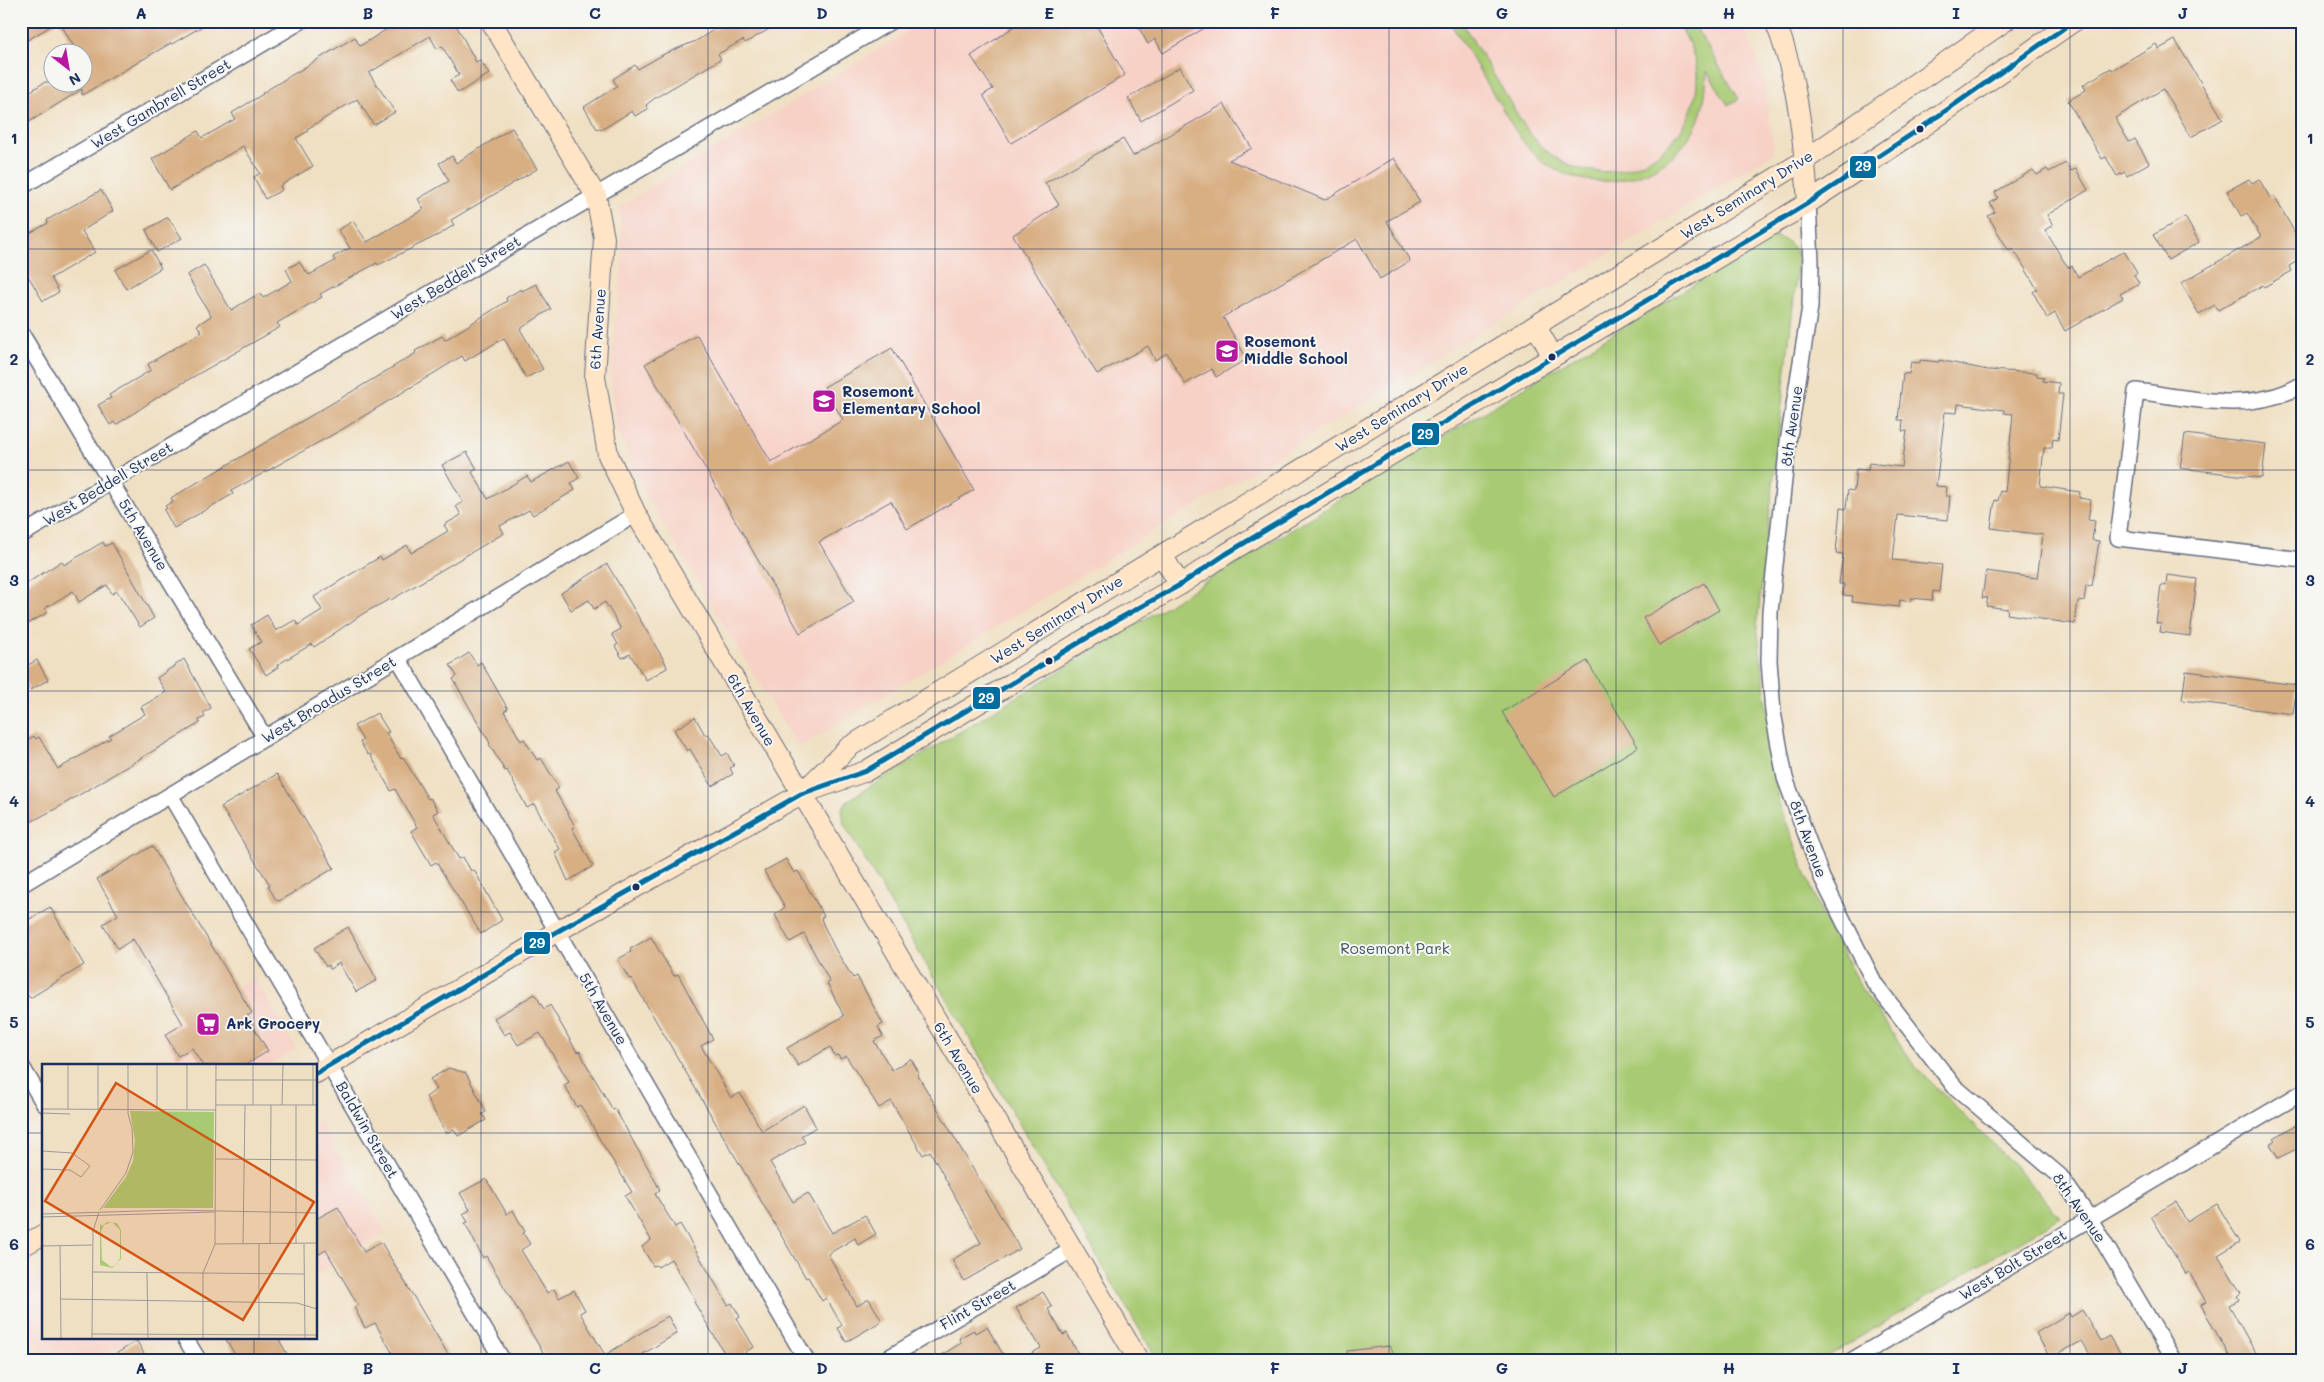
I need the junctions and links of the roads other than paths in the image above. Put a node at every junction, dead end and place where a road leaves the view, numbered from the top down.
1 (301, 21) edge
2 (491, 21) edge
3 (892, 21) edge
4 (1775, 21) edge
5 (2005, 21) edge
6 (2074, 21) edge
7 (1805, 160) junction
8 (21, 187) edge
9 (596, 196) junction
10 (1808, 202) junction
11 (1536, 326) junction
12 (21, 333) edge
13 (1553, 357) junction
14 (2303, 384) edge
15 (111, 482) junction
16 (636, 514) junction
17 (21, 535) edge
18 (1162, 555) junction
19 (2303, 560) edge
20 (1180, 584) junction
21 (398, 658) junction
22 (265, 738) junction
23 (801, 794) junction
24 (170, 795) junction
25 (21, 885) edge
26 (558, 931) junction
27 (21, 1065) edge
28 (323, 1069) edge
29 (2303, 1092) edge
30 (42, 1101) edge
31 (2090, 1219) junction
32 (42, 1235) edge
33 (21, 1247) edge
34 (1073, 1249) junction
35 (186, 1340) edge
36 (199, 1361) edge
37 (503, 1361) edge
38 (808, 1361) edge
39 (883, 1361) edge
40 (1139, 1361) edge
41 (1851, 1361) edge
42 (2174, 1361) edge

1 - 8 street, West Gambrell Street
2 - 9 main road, 6th Avenue
3 - 9 street, West Beddell Street
4 - 7 main road
5 - 7 main road, West Seminary Drive
6 - 10 main road, West Seminary Drive
7 - 10 main road
7 - 11 main road, West Seminary Drive
9 - 15 street, West Beddell Street
9 - 16 main road, 6th Avenue
10 - 13 main road, West Seminary Drive
10 - 31 street, 8th Avenue
11 - 13 main road
11 - 18 main road, West Seminary Drive
12 - 15 street, 5th Avenue
13 - 20 main road, West Seminary Drive
14 - 19 street
15 - 17 street, West Beddell Street
15 - 22 street, 5th Avenue
16 - 21 street, West Broadus Street
16 - 23 main road, 6th Avenue
18 - 20 main road
18 - 23 main road, West Seminary Drive
20 - 23 main road, West Seminary Drive
21 - 22 street, West Broadus Street
21 - 26 street, 5th Avenue
22 - 24 street, West Broadus Street
23 - 26 main road, West Seminary Drive
23 - 34 main road, 6th Avenue
24 - 25 street, West Broadus Street
24 - 28 street, Baldwin Street
26 - 28 main road, West Seminary Drive
26 - 38 street, 5th Avenue
27 - 30 street
28 - 37 street, Baldwin Street
29 - 31 street, West Bolt Street
31 - 41 street, West Bolt Street
31 - 42 street, 8th Avenue
32 - 33 main road
34 - 39 street, Flint Street
34 - 40 main road, 6th Avenue
35 - 36 street

